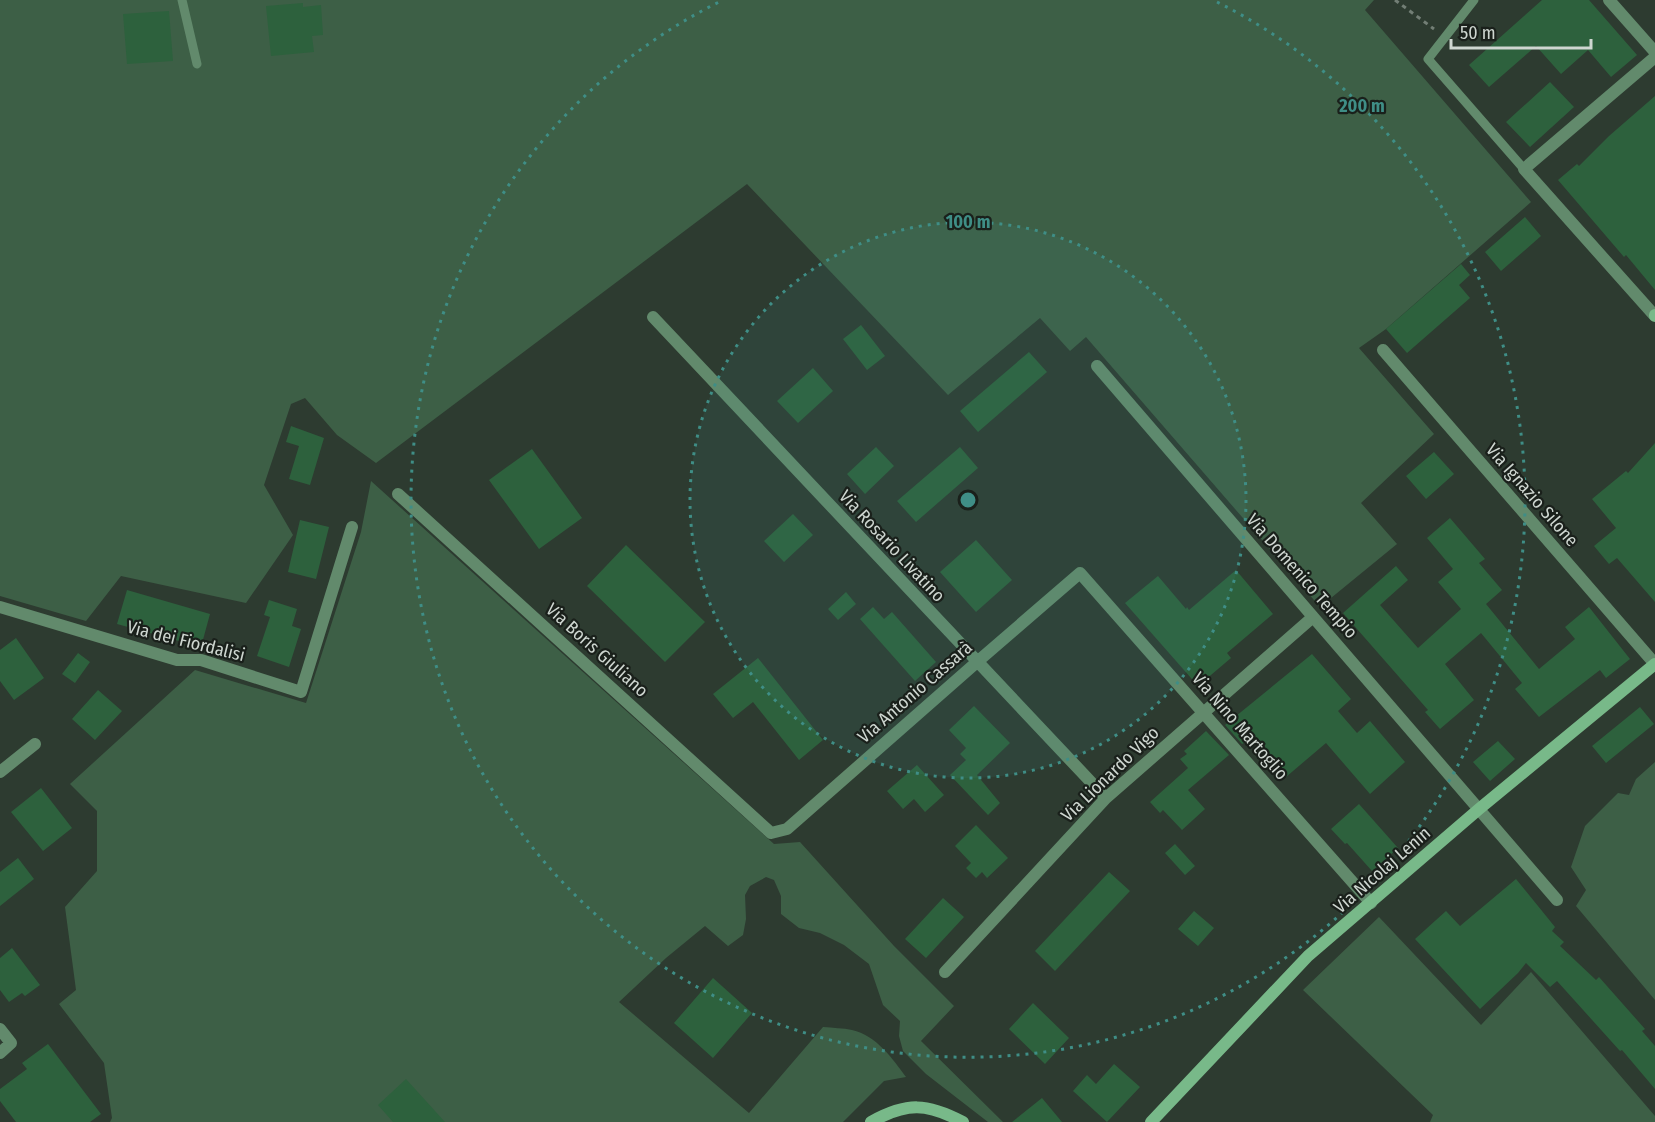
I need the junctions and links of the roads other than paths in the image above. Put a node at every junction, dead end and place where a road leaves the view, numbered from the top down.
1 (182, 0) edge
2 (1474, 0) edge
3 (1609, 0) edge
4 (1655, 52) edge
5 (1655, 57) edge
6 (197, 64) dead end
7 (1524, 169) junction
8 (1655, 315) edge
9 (653, 317) dead end
10 (1383, 350) dead end
11 (1097, 366) dead end
12 (398, 494) dead end
13 (352, 527) dead end
14 (1080, 573) joint
15 (0, 607) edge
16 (1313, 617) junction
17 (976, 662) junction
18 (1655, 664) edge
19 (1204, 712) junction
20 (35, 744) dead end
21 (0, 772) edge
22 (1107, 798) junction
23 (1479, 809) junction
24 (771, 833) joint
25 (1557, 900) dead end
26 (1371, 903) junction
27 (945, 972) dead end
28 (0, 1029) edge
29 (0, 1053) edge
30 (871, 1122) edge
31 (963, 1122) edge
32 (1150, 1122) edge

1 - 6 lane
2 - 7 lane
3 - 4 street
5 - 7 street
7 - 8 street
9 - 17 street, Via Rosario Livatino
10 - 18 street, Via Ignazio Silone
11 - 16 street, Via Domenico Tempio
12 - 24 street, Via Boris Giuliano
13 - 15 street, Via dei Fiordalisi
14 - 17 street, Via Antonio Cassarà
14 - 19 street, Via Nino Martoglio
16 - 19 street, Via Lionardo Vigo
16 - 23 street, Via Domenico Tempio
17 - 22 street, Via Rosario Livatino
17 - 24 street, Via Antonio Cassarà
18 - 23 main road, Via Nicolaj Lenin
19 - 22 street, Via Lionardo Vigo
19 - 26 street, Via Nino Martoglio
20 - 21 street
22 - 27 street, Via Lionardo Vigo
23 - 25 street, Via Domenico Tempio
23 - 26 main road, Via Nicolaj Lenin
26 - 32 main road, Via Nicolaj Lenin
28 - 29 street
30 - 31 main road

